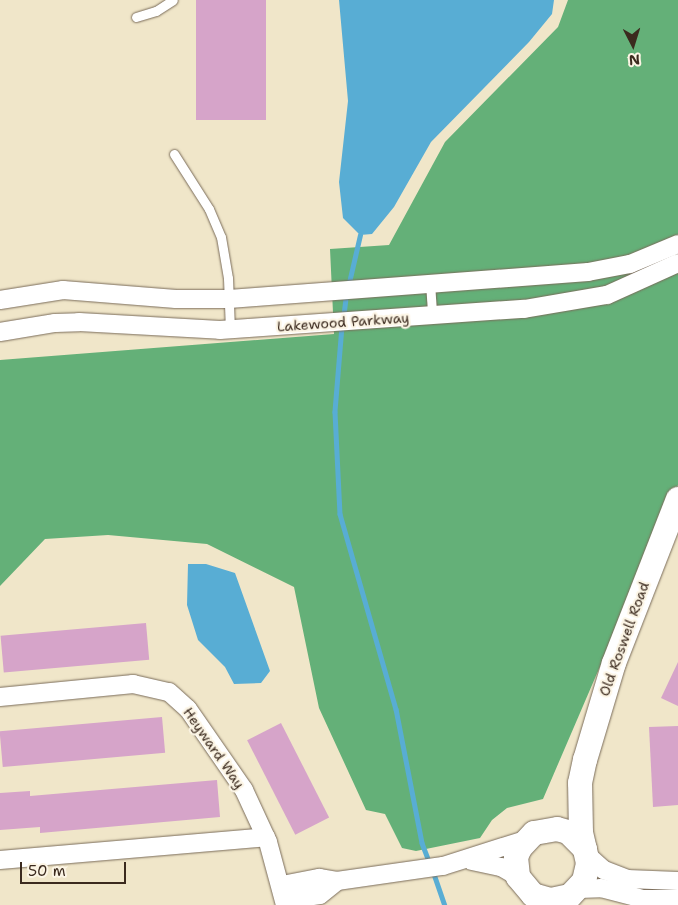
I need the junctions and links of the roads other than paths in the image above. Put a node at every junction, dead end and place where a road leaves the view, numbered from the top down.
1 (173, 0) edge
2 (136, 17) dead end
3 (174, 154) dead end
4 (678, 244) edge
5 (678, 263) edge
6 (430, 283) junction
7 (229, 299) junction
8 (0, 300) edge
9 (432, 315) junction
10 (230, 330) junction
11 (0, 332) edge
12 (678, 499) edge
13 (0, 697) edge
14 (580, 783) junction
15 (535, 835) junction
16 (266, 837) junction
17 (585, 851) junction
18 (0, 860) edge
19 (468, 860) junction
20 (678, 881) edge
21 (521, 888) edge
22 (284, 897) edge
23 (564, 898) edge
24 (678, 899) edge

1 - 2 lane
3 - 7 lane
4 - 6 street
5 - 9 street, Lakewood Parkway
6 - 7 street
6 - 9 lane
7 - 8 street
7 - 10 lane
9 - 10 street, Lakewood Parkway
10 - 11 street, Lakewood Parkway
12 - 14 street, Old Roswell Road
13 - 16 street, Heyward Way
14 - 15 street, Old Roswell Road
14 - 17 street, Old Roswell Road
15 - 17 street
15 - 19 street, Heyward Way
15 - 21 street, Old Roswell Road
16 - 18 street
16 - 22 street, Heyward Way
17 - 20 street
17 - 23 street, Old Roswell Road
19 - 21 street, Heyward Way
19 - 22 street, Heyward Way
21 - 23 street
23 - 24 street

